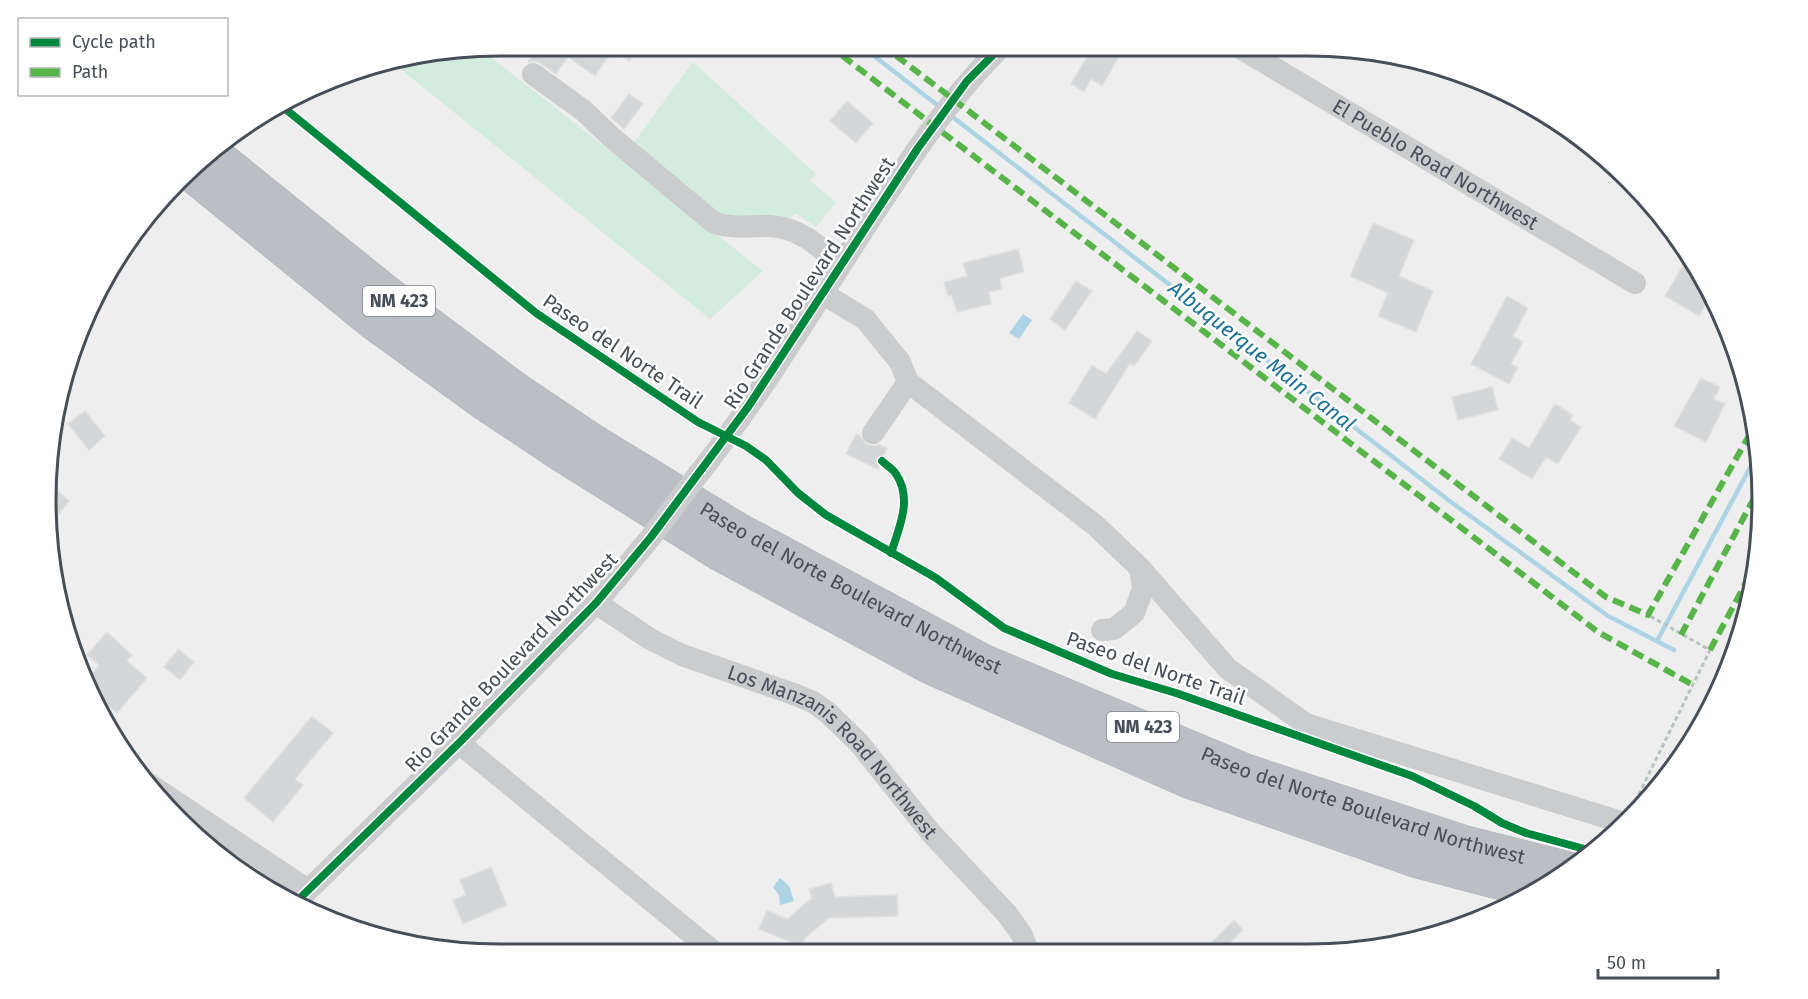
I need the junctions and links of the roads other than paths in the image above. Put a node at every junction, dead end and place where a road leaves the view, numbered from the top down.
1 (992, 56) edge
2 (1254, 56) edge
3 (533, 74) dead end
4 (218, 156) edge
5 (194, 178) edge
6 (840, 265) junction
7 (1635, 283) dead end
8 (822, 293) junction
9 (908, 382) junction
10 (873, 433) dead end
11 (1140, 568) junction
12 (596, 603) junction
13 (1102, 630) dead end
14 (459, 743) junction
15 (182, 809) edge
16 (1619, 816) edge
17 (1560, 865) edge
18 (1522, 889) edge
19 (302, 896) edge
20 (688, 944) edge
21 (1025, 944) edge

1 - 6 street, Rio Grande Boulevard Northwest
2 - 7 street, El Pueblo Road Northwest
3 - 6 street
4 - 17 highway, Paseo del Norte Boulevard Northwest / NM 423
5 - 18 highway, Paseo del Norte Boulevard Northwest / NM 423
6 - 8 street, Rio Grande Boulevard Northwest
8 - 9 street
8 - 12 street, Rio Grande Boulevard Northwest, bridge
9 - 10 street
9 - 11 street
11 - 13 street
11 - 16 street
12 - 14 street, Rio Grande Boulevard Northwest
12 - 21 street, Los Manzanis Road Northwest
14 - 19 street, Rio Grande Boulevard Northwest
14 - 20 street
15 - 19 street

